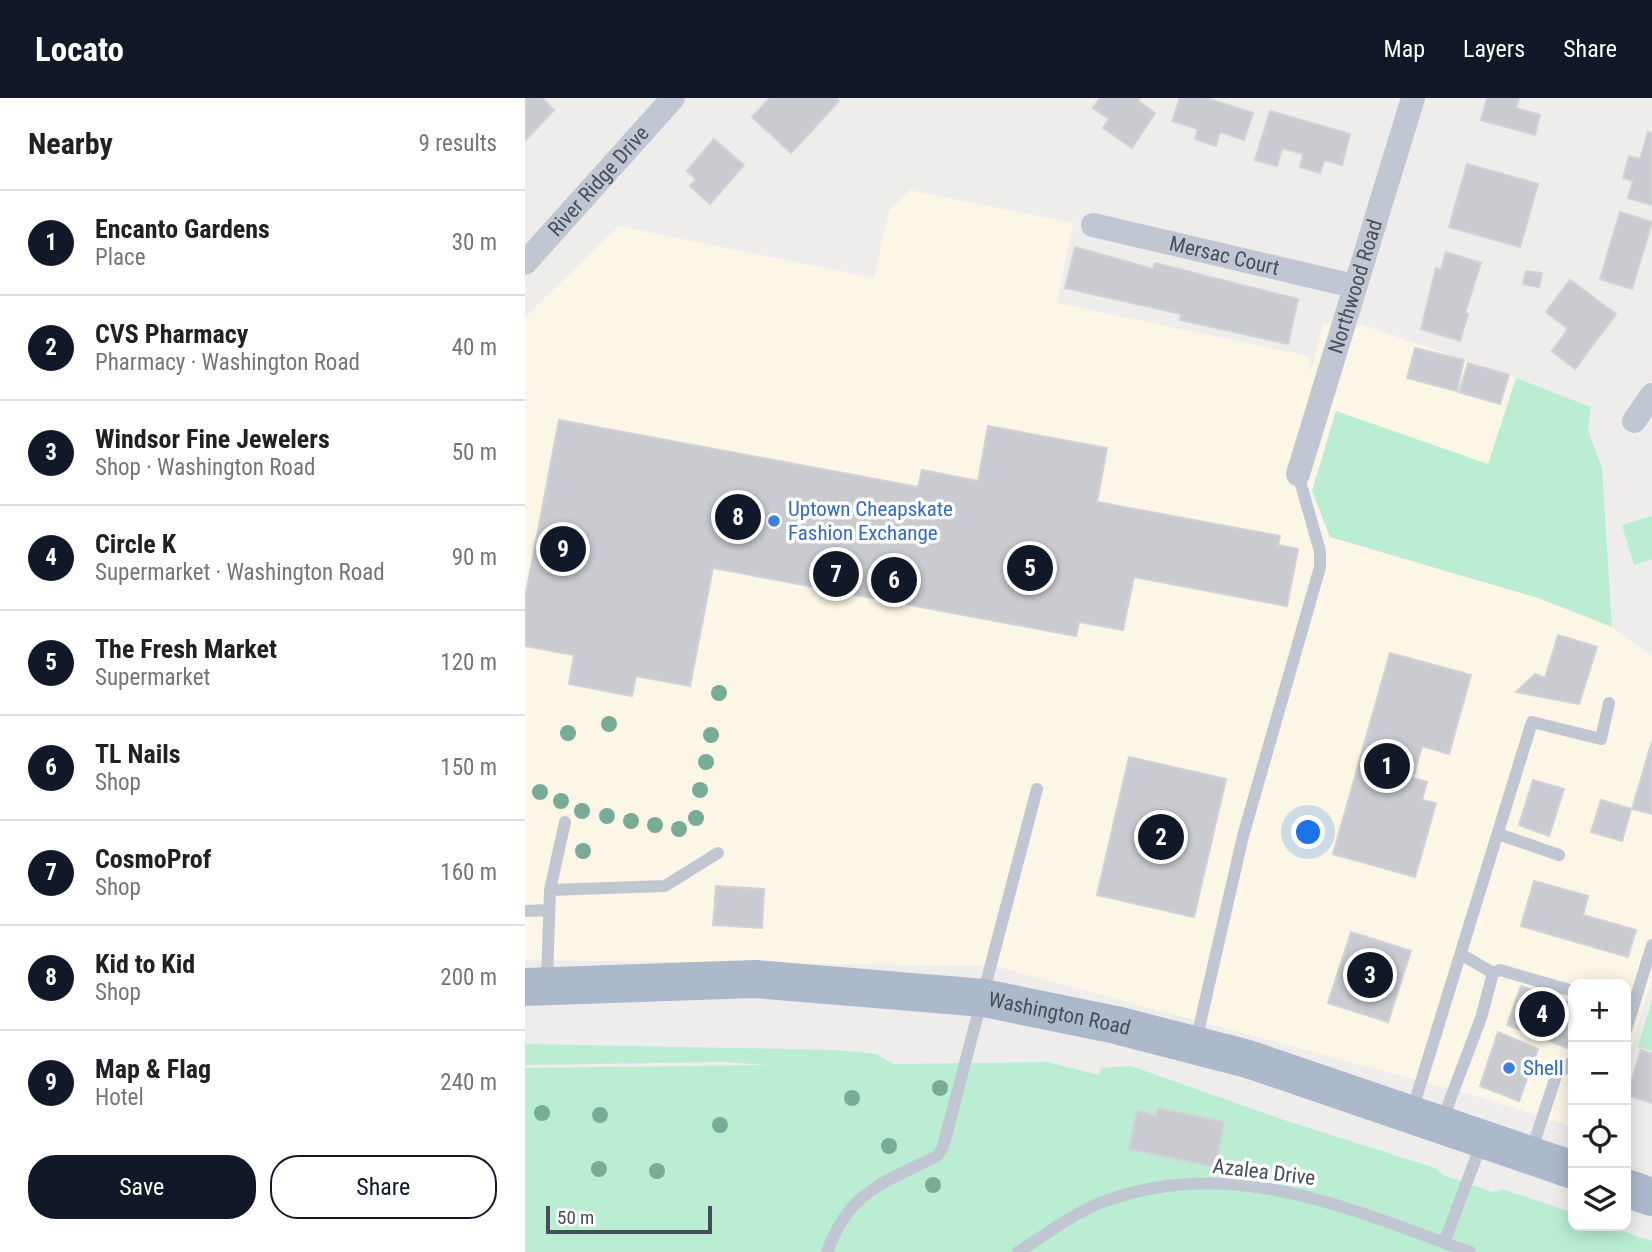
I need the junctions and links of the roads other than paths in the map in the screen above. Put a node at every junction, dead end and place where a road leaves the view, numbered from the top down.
1 (673, 98) edge
2 (1413, 98) edge
3 (1093, 225) dead end
4 (525, 263) edge
5 (1354, 286) junction
6 (1652, 395) edge
7 (1634, 421) dead end
8 (1298, 474) joint
9 (1609, 703) dead end
10 (1037, 789) dead end
11 (565, 822) dead end
12 (1498, 834) junction
13 (718, 853) dead end
14 (1559, 855) dead end
15 (549, 890) junction
16 (549, 910) junction
17 (525, 911) edge
18 (1652, 945) edge
19 (1461, 955) junction
20 (1493, 973) junction
21 (536, 987) edge
22 (1568, 990) edge
23 (984, 998) junction
24 (1631, 1014) edge
25 (1195, 1044) junction
26 (1568, 1065) edge
27 (1426, 1119) junction
28 (1483, 1139) junction
29 (1530, 1156) junction
30 (1568, 1168) edge
31 (1631, 1190) edge
32 (1652, 1198) edge
33 (1444, 1242) junction
34 (827, 1252) edge
35 (1019, 1252) edge
36 (1470, 1252) edge

1 - 4 street, River Ridge Drive
2 - 5 street, Northwood Road
3 - 5 street, Mersac Court
5 - 8 street, Northwood Road
6 - 7 street
8 - 25 lane
9 - 12 lane
10 - 23 lane
11 - 15 lane
12 - 14 lane
12 - 19 lane
13 - 15 lane
15 - 16 lane
16 - 17 lane
16 - 21 lane
18 - 24 lane
19 - 20 lane
19 - 27 lane
20 - 22 lane
20 - 27 lane
21 - 23 main road, Washington Road
23 - 25 main road, Washington Road
23 - 34 lane
25 - 27 main road, Washington Road
26 - 29 lane
27 - 28 main road, Washington Road
28 - 29 main road, Washington Road
28 - 33 lane
29 - 30 main road, Washington Road
31 - 32 main road
33 - 35 lane, Azalea Drive
33 - 36 lane, Azalea Drive

